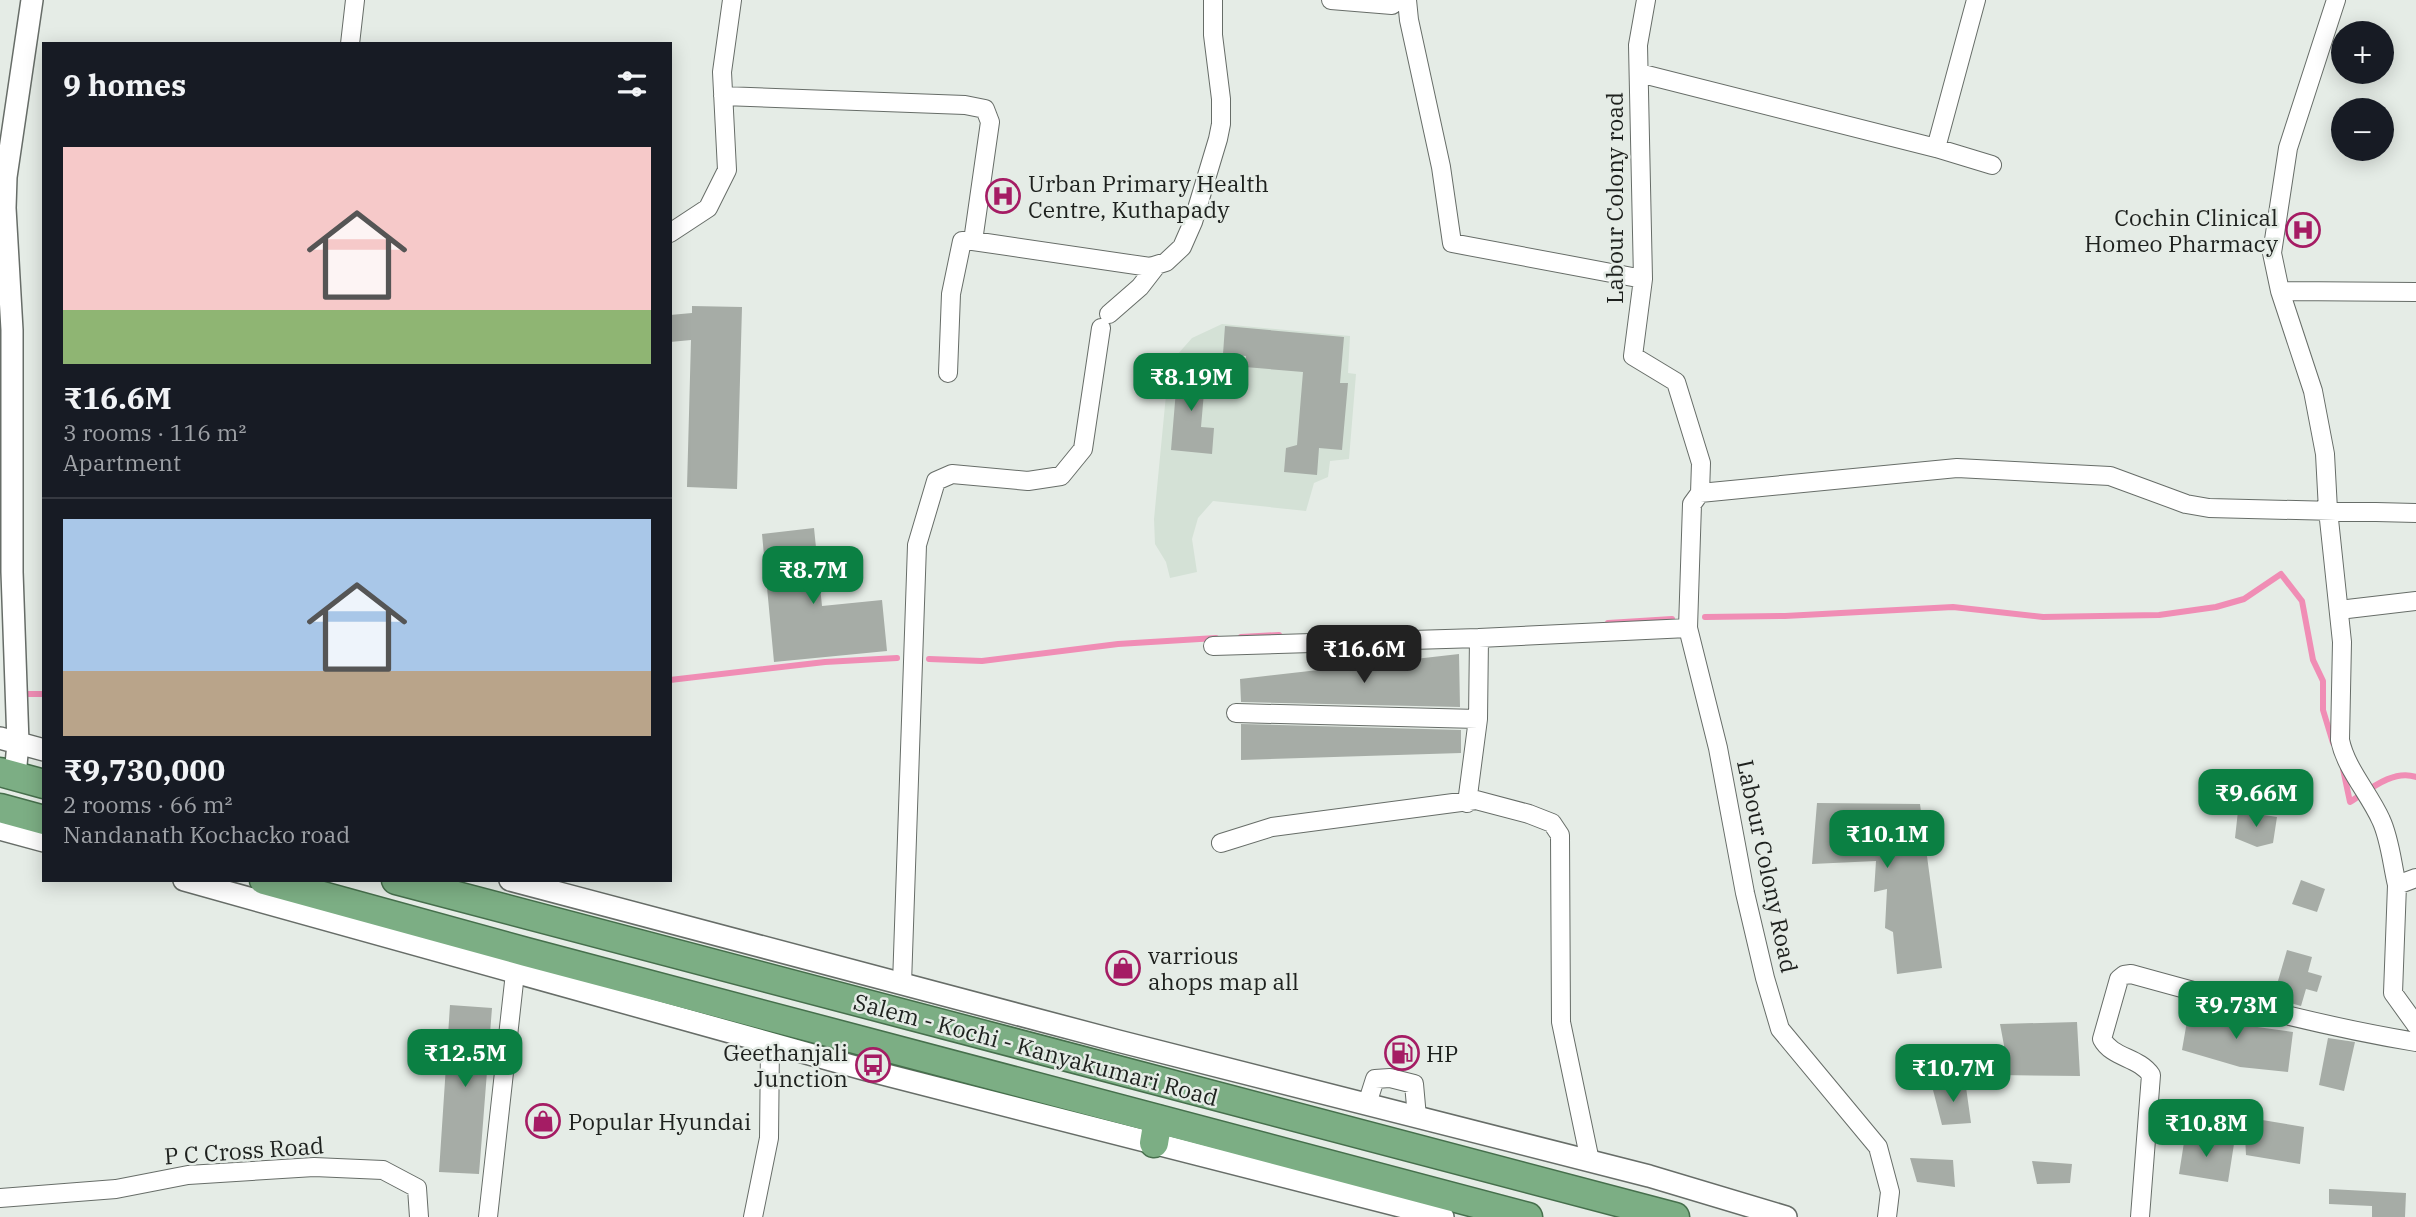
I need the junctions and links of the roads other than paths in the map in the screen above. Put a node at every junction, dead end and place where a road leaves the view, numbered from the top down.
1 (32, 0) edge
2 (355, 0) edge
3 (732, 0) edge
4 (1213, 0) edge
5 (1331, 0) edge
6 (1646, 0) edge
7 (1976, 0) edge
8 (2336, 0) edge
9 (1400, 2) edge
10 (350, 42) edge
11 (1639, 73) junction
12 (723, 96) junction
13 (1936, 148) junction
14 (1992, 165) dead end
15 (2, 208) edge
16 (672, 232) edge
17 (973, 241) junction
18 (1157, 265) junction
19 (1643, 279) junction
20 (2280, 292) junction
21 (2416, 292) edge
22 (948, 373) dead end
23 (1700, 493) junction
24 (2328, 510) junction
25 (2416, 513) edge
26 (2416, 601) edge
27 (2339, 610) junction
28 (1688, 628) junction
29 (1479, 638) junction
30 (1213, 646) dead end
31 (1237, 713) dead end
32 (1478, 719) junction
33 (9, 740) edge
34 (42, 749) edge
35 (7, 774) edge
36 (42, 783) edge
37 (1467, 803) junction
38 (0, 808) edge
39 (42, 819) edge
40 (0, 829) edge
41 (42, 840) edge
42 (1221, 843) dead end
43 (2416, 878) edge
44 (191, 882) edge
45 (279, 882) edge
46 (404, 882) edge
47 (518, 882) edge
48 (2397, 885) junction
49 (515, 973) junction
50 (902, 984) junction
51 (2416, 1025) edge
52 (2416, 1042) edge
53 (771, 1044) junction
54 (1367, 1104) junction
55 (1391, 1110) junction
56 (1417, 1117) junction
57 (1156, 1131) junction
58 (1382, 1140) junction
59 (1590, 1161) junction
60 (0, 1198) edge
61 (419, 1217) edge
62 (488, 1217) edge
63 (753, 1217) edge
64 (1444, 1217) edge
65 (1528, 1217) edge
66 (1675, 1217) edge
67 (1786, 1217) edge
68 (1887, 1217) edge
69 (2140, 1217) edge

1 - 15 street
2 - 10 street
3 - 12 street
4 - 18 street
5 - 9 street
6 - 11 street, Labour Colony road
7 - 13 street
8 - 20 street
9 - 19 street
11 - 13 street
11 - 19 street, Labour Colony road
12 - 16 street
12 - 17 street
13 - 14 street
15 - 33 street
17 - 18 street
17 - 22 street
18 - 50 street
19 - 23 street, Labour Colony road
20 - 21 street
20 - 24 street
23 - 24 street
23 - 28 street, Labour Colony Road
24 - 25 street
24 - 27 street
26 - 27 street
27 - 48 street
28 - 29 street
28 - 68 street, Labour Colony Road
29 - 30 street
29 - 32 street
31 - 32 street
32 - 37 street
33 - 34 street
33 - 35 street
35 - 36 highway
37 - 42 street
37 - 59 street
38 - 39 highway
40 - 41 street
43 - 48 street
44 - 49 street
45 - 57 highway, Salem - Kochi - Kanyakumari Road
46 - 58 highway, Salem - Kochi - Kanyakumari Road
47 - 50 street
48 - 51 street
49 - 53 street
49 - 62 street
50 - 54 street
52 - 69 street
53 - 57 street
53 - 63 street
54 - 55 street
54 - 56 street
55 - 56 street
55 - 58 street
56 - 59 street
57 - 64 street
57 - 65 highway, Salem - Kochi - Kanyakumari Road
58 - 66 highway, Salem - Kochi - Kanyakumari Road
59 - 67 street
60 - 61 street, P C Cross Road

